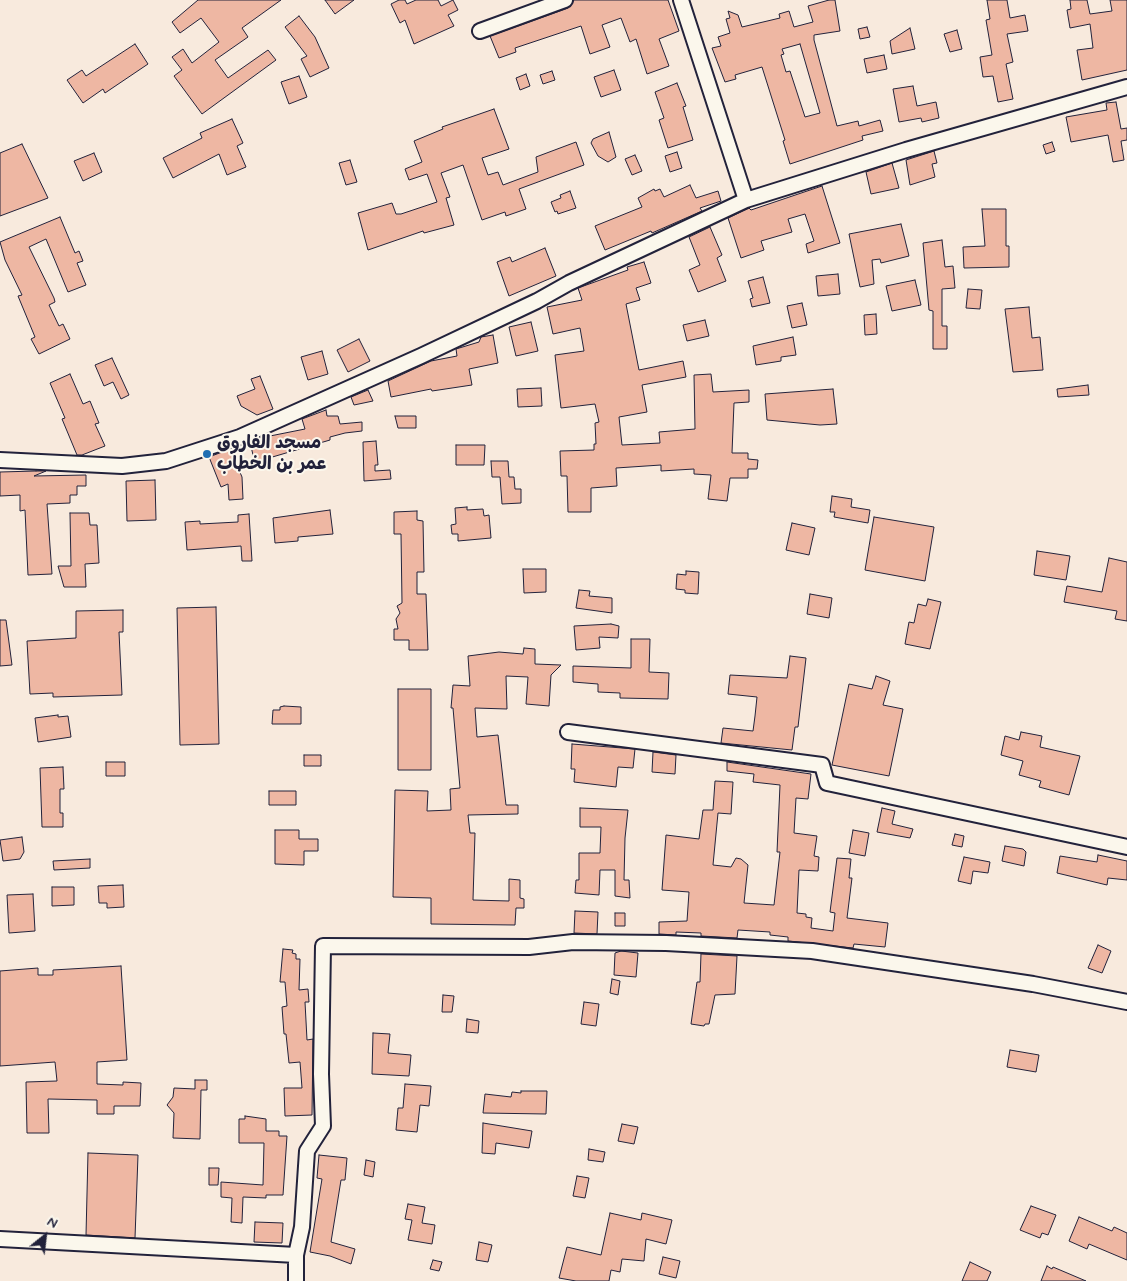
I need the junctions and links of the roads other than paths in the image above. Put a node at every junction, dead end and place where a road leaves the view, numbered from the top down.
1 (565, 0) edge
2 (681, 0) edge
3 (480, 31) dead end
4 (1127, 87) edge
5 (746, 200) junction
6 (0, 460) edge
7 (568, 732) dead end
8 (1127, 847) edge
9 (1127, 1002) edge
10 (0, 1239) edge
11 (296, 1255) junction
12 (296, 1281) edge

1 - 3 street
2 - 5 street
4 - 5 street
5 - 6 street
7 - 8 street
9 - 11 street
10 - 11 street
11 - 12 street

